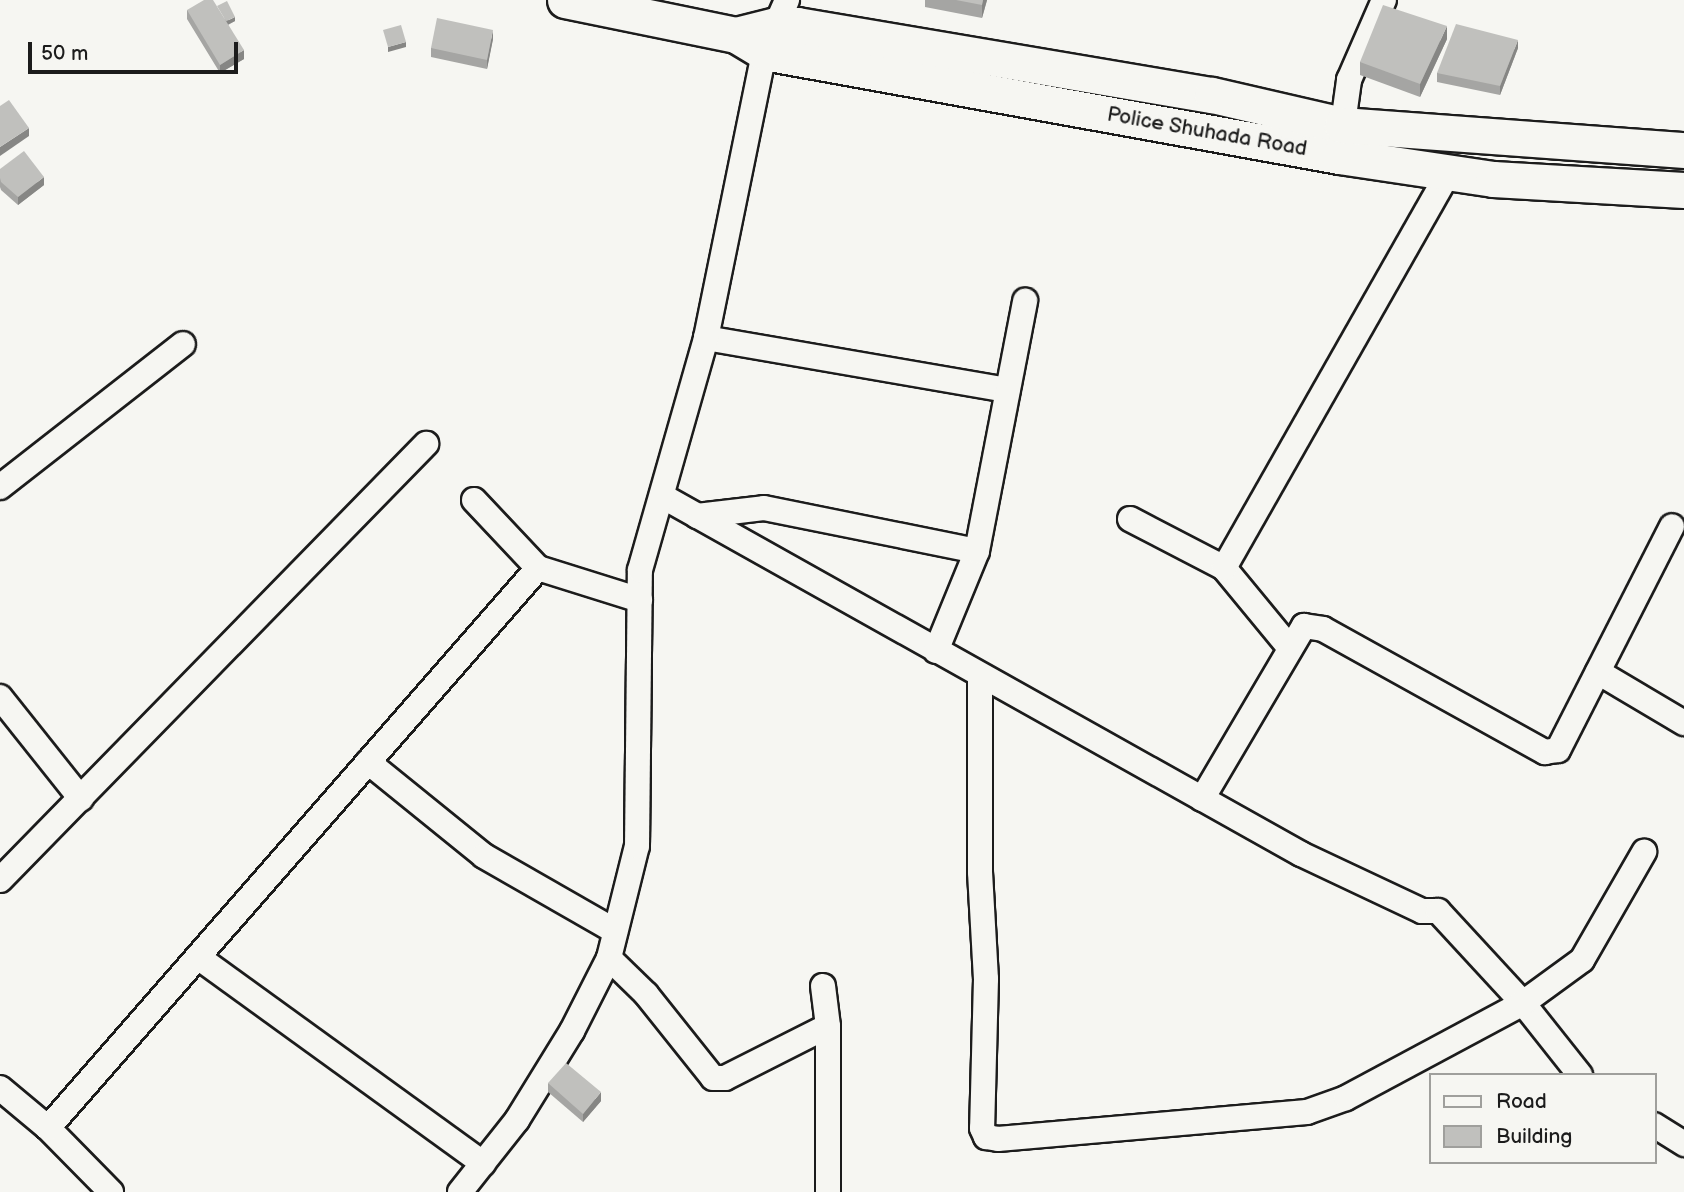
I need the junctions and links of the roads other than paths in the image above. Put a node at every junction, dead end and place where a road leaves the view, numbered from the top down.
1 (565, 0) edge
2 (1384, 0) edge
3 (766, 28) edge
4 (1340, 140) junction
5 (1684, 150) edge
6 (1449, 172) junction
7 (1684, 190) edge
8 (1025, 301) dead end
9 (706, 338) junction
10 (183, 344) dead end
11 (1008, 390) junction
12 (426, 444) dead end
13 (0, 487) edge
14 (662, 496) junction
15 (474, 500) dead end
16 (697, 516) junction
17 (1130, 519) dead end
18 (1672, 526) dead end
19 (977, 551) junction
20 (538, 568) junction
21 (1224, 568) junction
22 (640, 600) junction
23 (1290, 648) junction
24 (936, 651) junction
25 (1598, 672) junction
26 (980, 676) junction
27 (0, 697) edge
28 (1684, 723) edge
29 (368, 762) junction
30 (81, 799) junction
31 (1202, 799) junction
32 (1644, 852) dead end
33 (0, 880) edge
34 (615, 931) junction
35 (198, 957) junction
36 (609, 958) junction
37 (823, 986) dead end
38 (1523, 1003) junction
39 (828, 1026) junction
40 (1578, 1073) edge
41 (0, 1088) edge
42 (1656, 1126) edge
43 (48, 1128) junction
44 (1684, 1144) edge
45 (483, 1163) junction
46 (111, 1192) edge
47 (460, 1192) edge
48 (828, 1192) edge

1 - 3 main road, Police Shuhada Road
2 - 4 street
3 - 4 main road, Police Shuhada Road
3 - 9 street
4 - 5 main road, Police Shuhada Road
4 - 6 main road, Police Shuhada Road
6 - 7 main road, Police Shuhada Road
6 - 21 street
8 - 11 street
9 - 11 street
9 - 14 street
10 - 13 street
11 - 19 street
12 - 30 street
14 - 16 street
14 - 22 street
15 - 20 street
16 - 19 street
16 - 24 street
17 - 21 street
18 - 25 street
19 - 24 street
20 - 22 street
20 - 29 street
21 - 23 street
22 - 34 street
23 - 25 street
23 - 31 street
24 - 26 street
25 - 28 street
26 - 31 street
26 - 38 street
27 - 30 street
29 - 34 street
29 - 35 street
30 - 33 street
31 - 38 street
32 - 38 street
34 - 36 street
35 - 43 street
35 - 45 street
36 - 39 street
36 - 45 street
37 - 39 street
38 - 40 street
39 - 48 street
41 - 43 street
42 - 44 street
43 - 46 street
45 - 47 street

